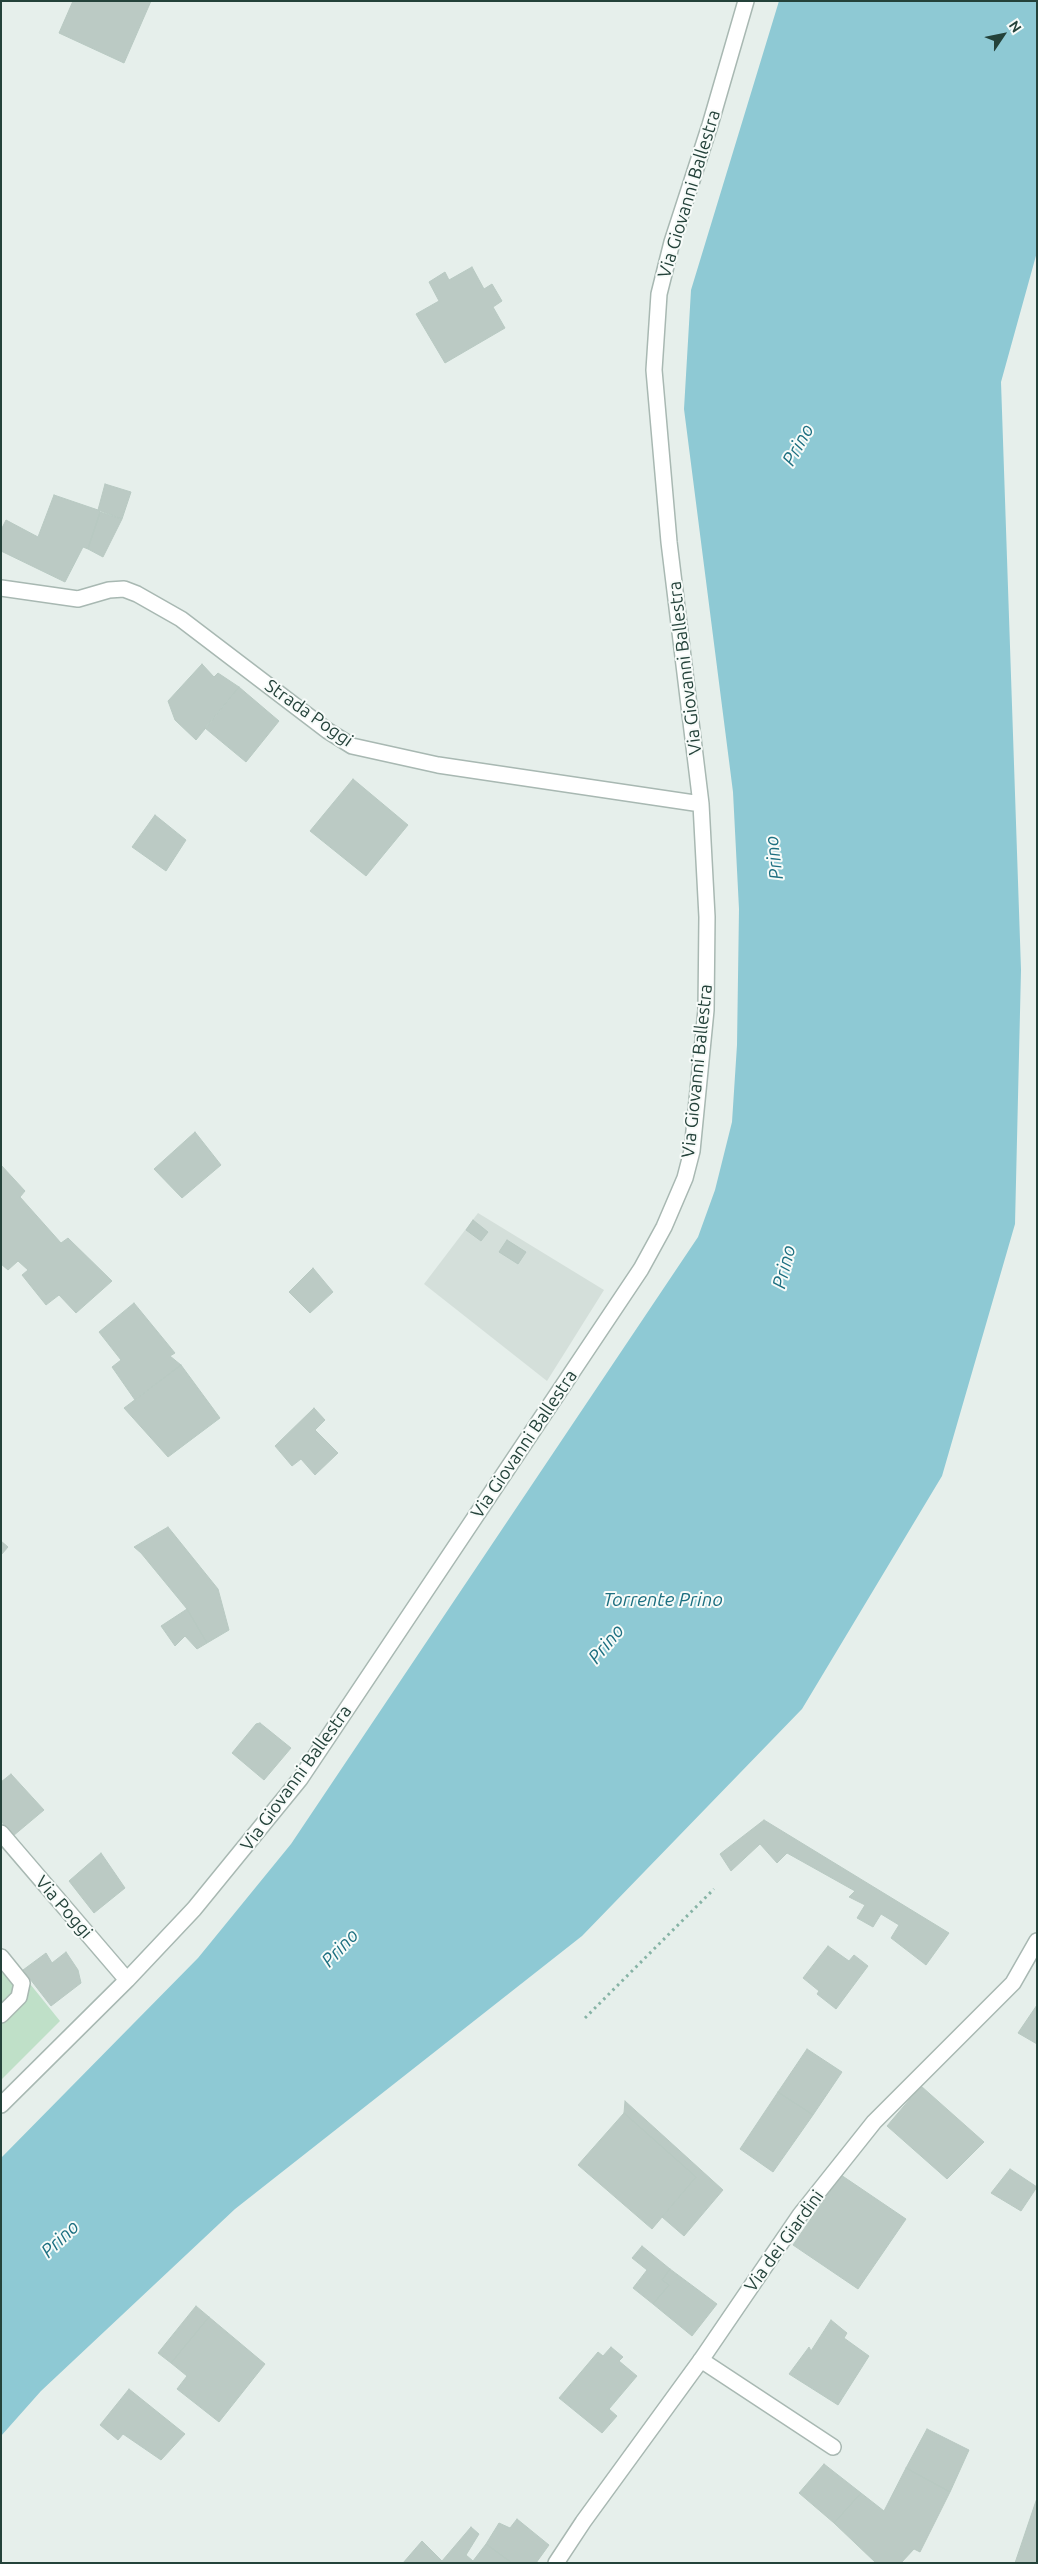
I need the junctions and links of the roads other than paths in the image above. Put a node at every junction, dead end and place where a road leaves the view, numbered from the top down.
1 (746, 1) edge
2 (1, 588) edge
3 (701, 804) junction
4 (1, 1833) edge
5 (1037, 1941) edge
6 (1, 1957) edge
7 (127, 1980) junction
8 (1, 2015) edge
9 (1, 2105) edge
10 (701, 2360) junction
11 (833, 2447) dead end
12 (556, 2563) edge

1 - 3 street, Via Giovanni Ballestra
2 - 3 street, Strada Poggi
3 - 7 street, Via Giovanni Ballestra
4 - 7 street, Via Poggi
5 - 10 street, Via dei Giardini
6 - 8 street
7 - 9 street, Via Giovanni Ballestra
10 - 11 street
10 - 12 street, Via dei Giardini

